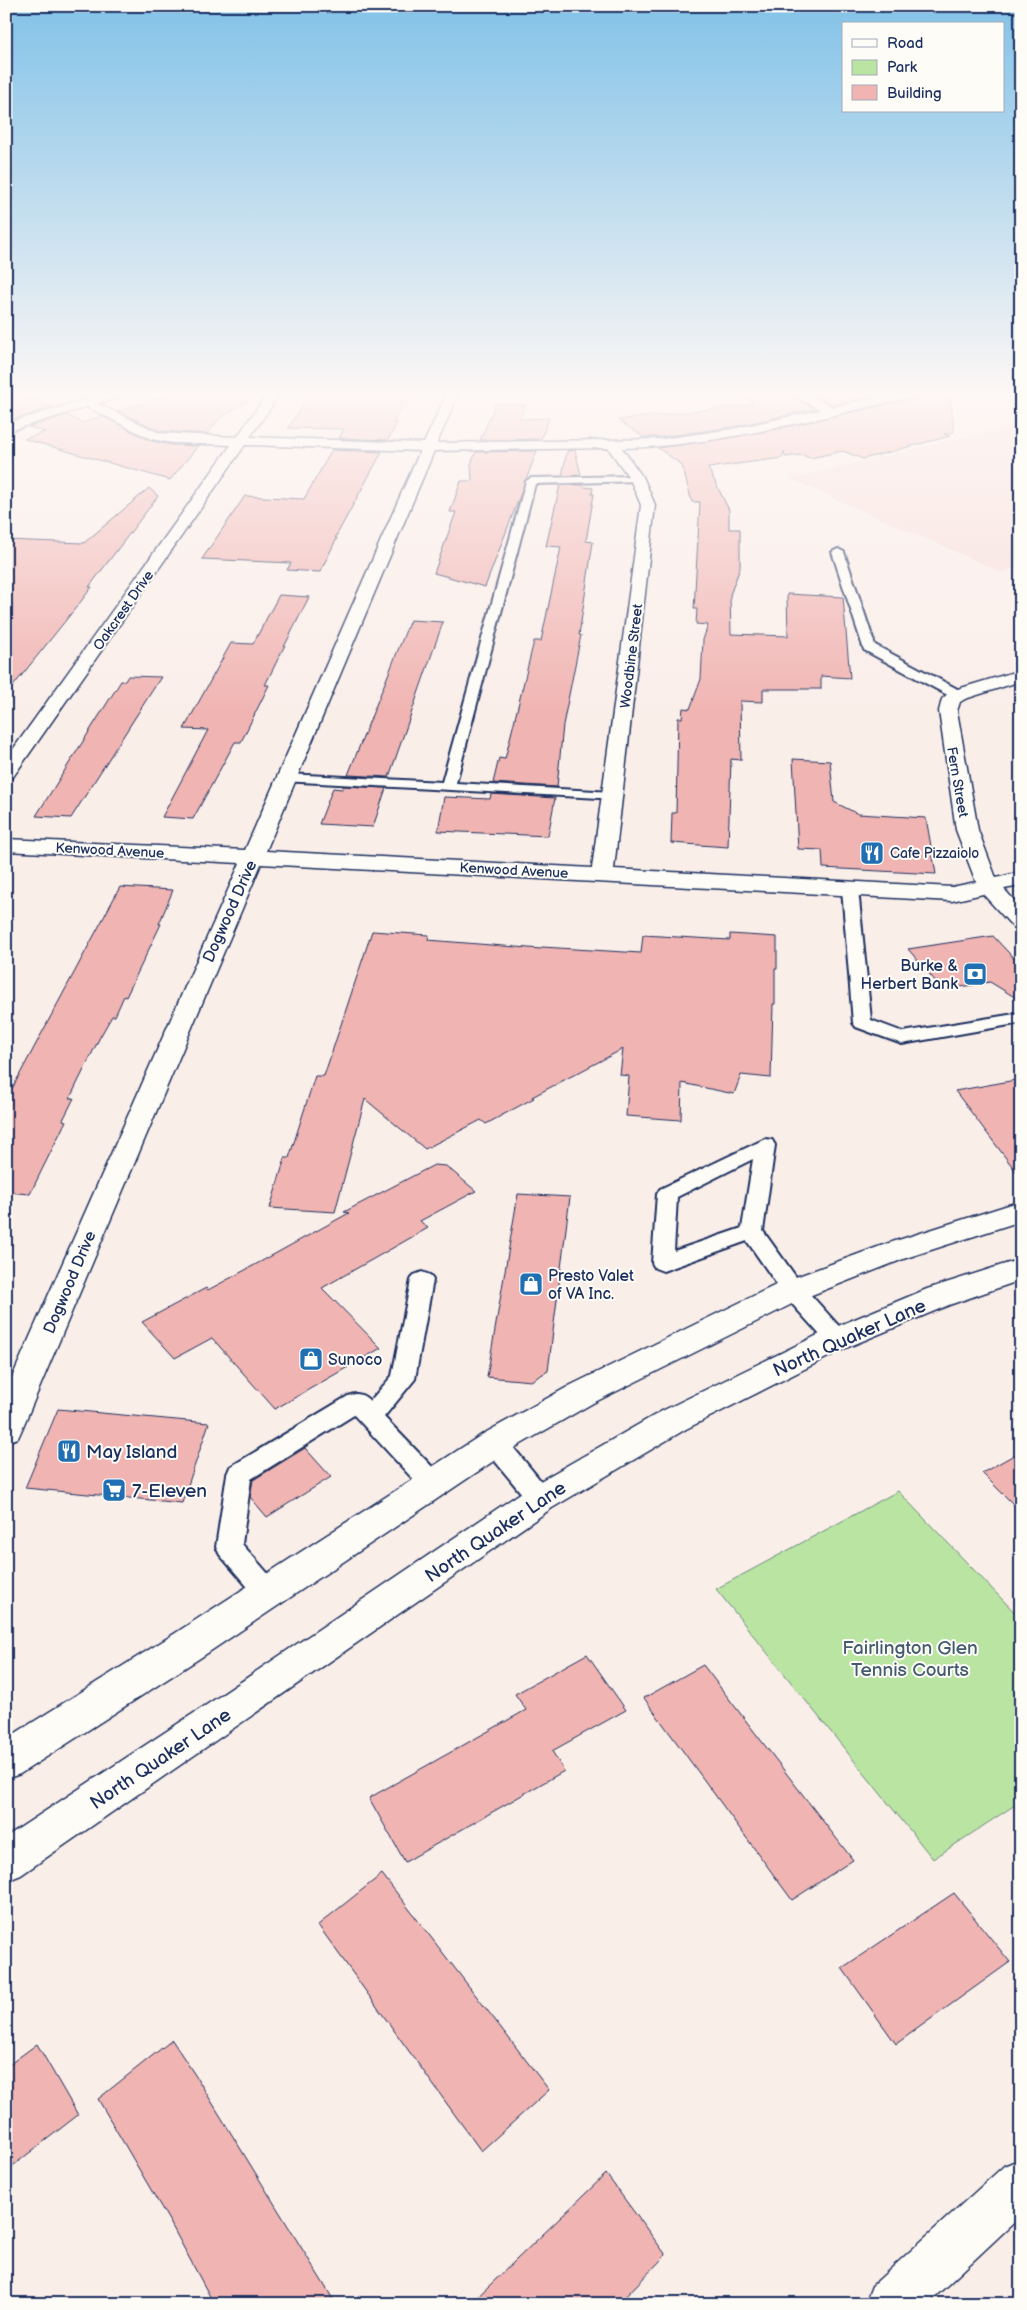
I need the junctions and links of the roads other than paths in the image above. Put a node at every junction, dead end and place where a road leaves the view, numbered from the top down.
1 (200, 501) edge
2 (406, 501) edge
3 (526, 501) edge
4 (646, 501) edge
5 (838, 552) dead end
6 (1021, 675) edge
7 (958, 695) junction
8 (6, 772) edge
9 (287, 778) junction
10 (448, 787) junction
11 (613, 796) junction
12 (6, 846) edge
13 (253, 857) junction
14 (602, 876) junction
15 (1021, 879) edge
16 (989, 887) junction
17 (850, 889) junction
18 (1021, 922) edge
19 (1021, 1018) edge
20 (1021, 1211) edge
21 (752, 1232) junction
22 (1021, 1269) edge
23 (422, 1280) dead end
24 (793, 1290) junction
25 (837, 1339) junction
26 (370, 1417) junction
27 (6, 1428) edge
28 (496, 1443) junction
29 (433, 1484) junction
30 (540, 1498) junction
31 (268, 1592) junction
32 (6, 1761) edge
33 (6, 1860) edge
34 (1021, 2183) edge
35 (890, 2304) edge

1 - 8 street, Oakcrest Drive
2 - 9 street, Dogwood Drive
3 - 10 lane
4 - 11 street, Woodbine Street
5 - 7 lane
6 - 7 street
7 - 16 street, Fern Street
9 - 10 lane
9 - 13 street, Dogwood Drive
10 - 11 lane
11 - 14 street, Woodbine Street
12 - 13 street, Kenwood Avenue
13 - 14 street, Kenwood Avenue
13 - 27 street, Dogwood Drive
14 - 17 street, Kenwood Avenue
15 - 16 street, Kenwood Avenue
16 - 17 street, Kenwood Avenue
16 - 18 street, Fern Street
17 - 19 lane
20 - 24 street
21 - 21 lane
21 - 24 lane
22 - 25 street, North Quaker Lane
23 - 26 lane
24 - 25 lane
24 - 28 street
25 - 30 street, North Quaker Lane
26 - 29 lane
26 - 31 lane
28 - 29 street
28 - 30 lane
29 - 31 street
30 - 33 street, North Quaker Lane
31 - 32 street
34 - 35 street

